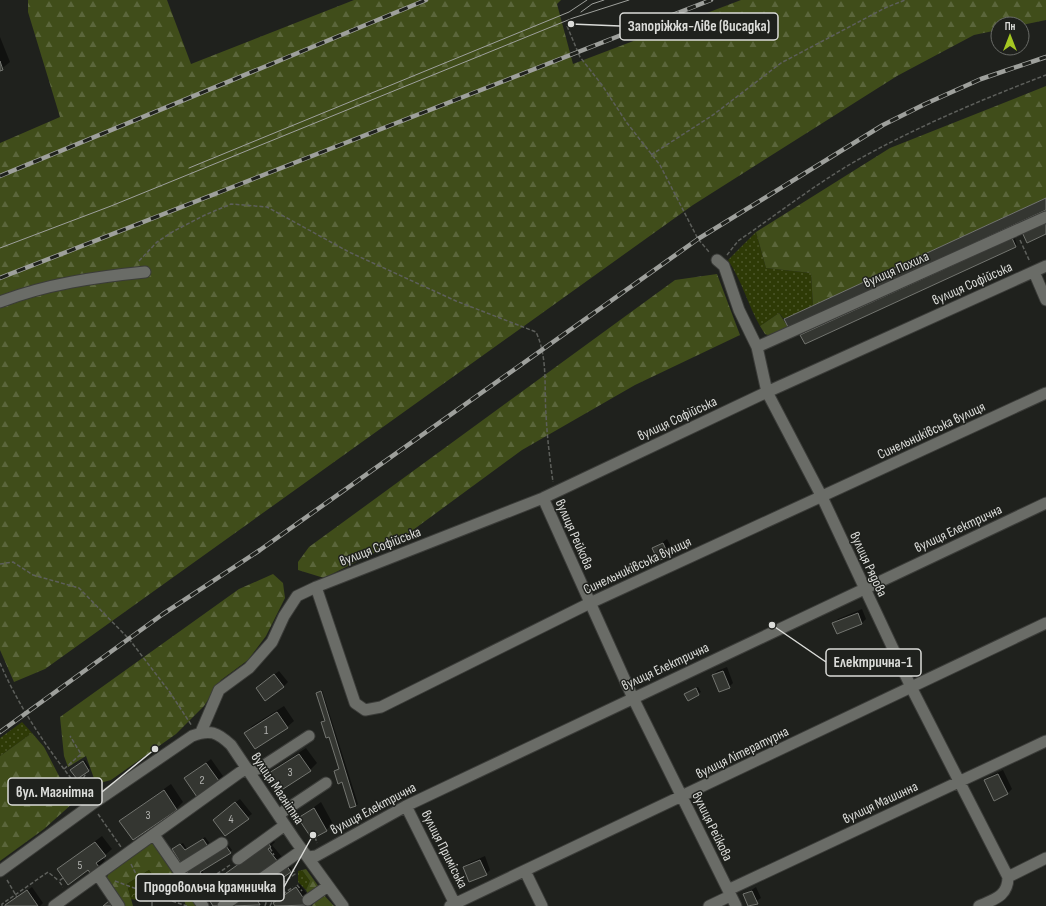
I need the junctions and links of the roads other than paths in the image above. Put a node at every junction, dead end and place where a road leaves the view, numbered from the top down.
1 (1046, 217) edge
2 (720, 263) road end
3 (1046, 266) edge
4 (145, 272) dead end
5 (1034, 272) junction
6 (1046, 300) edge
7 (0, 302) edge
8 (757, 347) junction
9 (767, 392) junction
10 (1046, 393) edge
11 (548, 496) junction
12 (822, 498) junction
13 (1046, 503) edge
14 (316, 587) junction
15 (864, 589) junction
16 (590, 603) junction
17 (1046, 623) edge
18 (911, 687) junction
19 (633, 698) junction
20 (203, 731) junction
21 (309, 736) dead end
22 (1046, 741) edge
23 (248, 770) junction
24 (960, 781) junction
25 (326, 783) dead end
26 (682, 797) junction
27 (406, 806) junction
28 (278, 815) junction
29 (285, 825) junction
30 (154, 835) junction
31 (222, 843) dead end
32 (305, 853) junction
33 (1046, 858) edge
34 (238, 859) road end
35 (180, 870) junction
36 (525, 871) junction
37 (98, 875) junction
38 (3, 876) edge
39 (1008, 877) junction
40 (328, 886) junction
41 (731, 897) edge
42 (308, 900) dead end
43 (454, 905) edge
44 (54, 906) edge
45 (119, 906) edge
46 (203, 906) edge
47 (223, 906) edge
48 (343, 906) edge
49 (542, 906) edge
50 (709, 906) edge
51 (979, 906) edge

1 - 8 street, вулиця Похила
2 - 8 street, вулиця Рядова
3 - 5 street, вулиця Софійська
4 - 7 street
5 - 6 street
5 - 9 street, вулиця Софійська
8 - 9 street, вулиця Рядова
9 - 11 street, вулиця Софійська
9 - 12 street, вулиця Рядова
10 - 12 street, Синельниківська вулиця
11 - 14 street, вулиця Софійська
11 - 16 street, вулиця Рейкова
12 - 15 street, вулиця Рядова
12 - 16 street, Синельниківська вулиця
13 - 15 street, вулиця Електрична
14 - 16 street, Синельниківська вулиця
14 - 20 street, вулиця Софійська
15 - 18 street, вулиця Рядова
15 - 19 street, вулиця Електрична
16 - 19 street, вулиця Рейкова
17 - 18 street, вулиця Літературна
18 - 24 street, вулиця Рядова
18 - 26 street, вулиця Літературна
19 - 26 street, вулиця Рейкова
19 - 27 street, вулиця Електрична
20 - 23 street, вулиця Магнітна
20 - 38 street
21 - 23 street
22 - 24 street, вулиця Машинна
23 - 28 street, вулиця Магнітна
23 - 30 street
24 - 39 street, вулиця Рядова
24 - 41 street, вулиця Машинна
25 - 28 street
26 - 36 street, вулиця Літературна
26 - 41 street, вулиця Рейкова
27 - 32 street, вулиця Електрична
27 - 43 street, вулиця Приміська
28 - 29 street, вулиця Магнітна
29 - 32 street, вулиця Магнітна
29 - 34 street
30 - 35 street
30 - 37 street
31 - 35 street
32 - 40 street, вулиця Магнітна
32 - 47 street, вулиця Електрична
33 - 39 street
35 - 46 street
36 - 43 street, вулиця Літературна
36 - 49 street
37 - 44 street
37 - 45 street
39 - 51 street
40 - 42 street
40 - 48 street, вулиця Магнітна
41 - 50 street, вулиця Машинна

